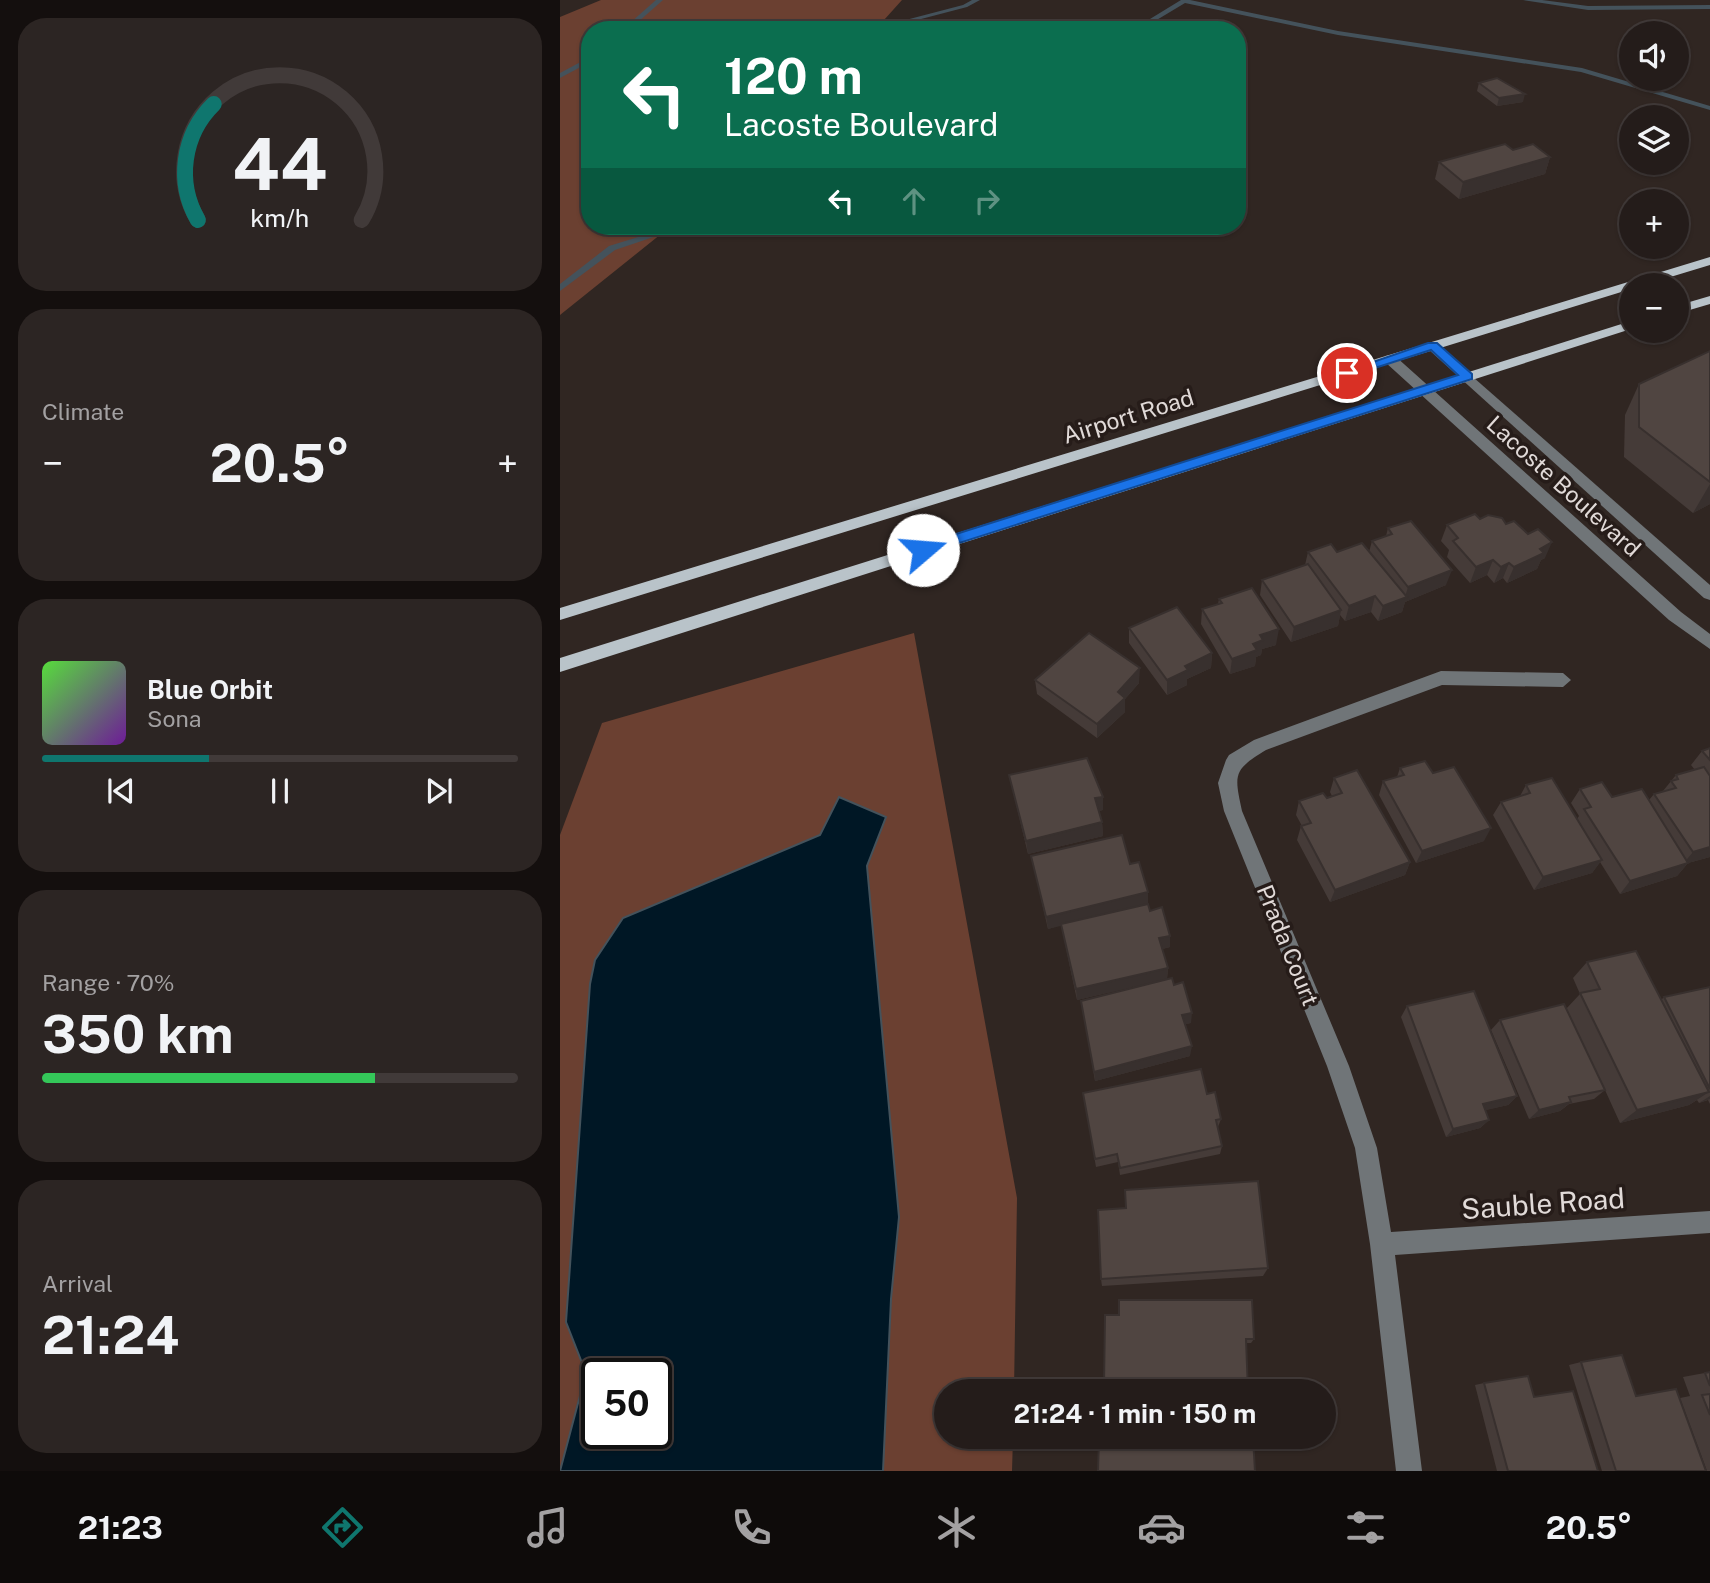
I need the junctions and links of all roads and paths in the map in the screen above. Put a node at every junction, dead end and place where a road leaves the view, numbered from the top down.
1 (1710, 261) edge
2 (1710, 300) edge
3 (1689, 306) edge
4 (1619, 329) edge
5 (1433, 346) junction
6 (1390, 359) junction
7 (1467, 376) junction
8 (1424, 390) junction
9 (1710, 594) edge
10 (560, 614) edge
11 (1710, 643) edge
12 (560, 665) edge
13 (1563, 680) dead end
14 (1710, 1222) edge
15 (1382, 1244) junction
16 (1409, 1471) edge

1 - 5 main road, Airport Road
2 - 3 main road
4 - 7 main road
5 - 6 main road, Airport Road
5 - 7 street, Lacoste Boulevard
6 - 8 street, Lacoste Boulevard
6 - 10 main road, Airport Road
7 - 8 main road
7 - 9 street, Lacoste Boulevard
8 - 11 street, Lacoste Boulevard
8 - 12 main road
13 - 15 street, Prada Court
14 - 15 street, Sauble Road
15 - 16 street, Prada Court

